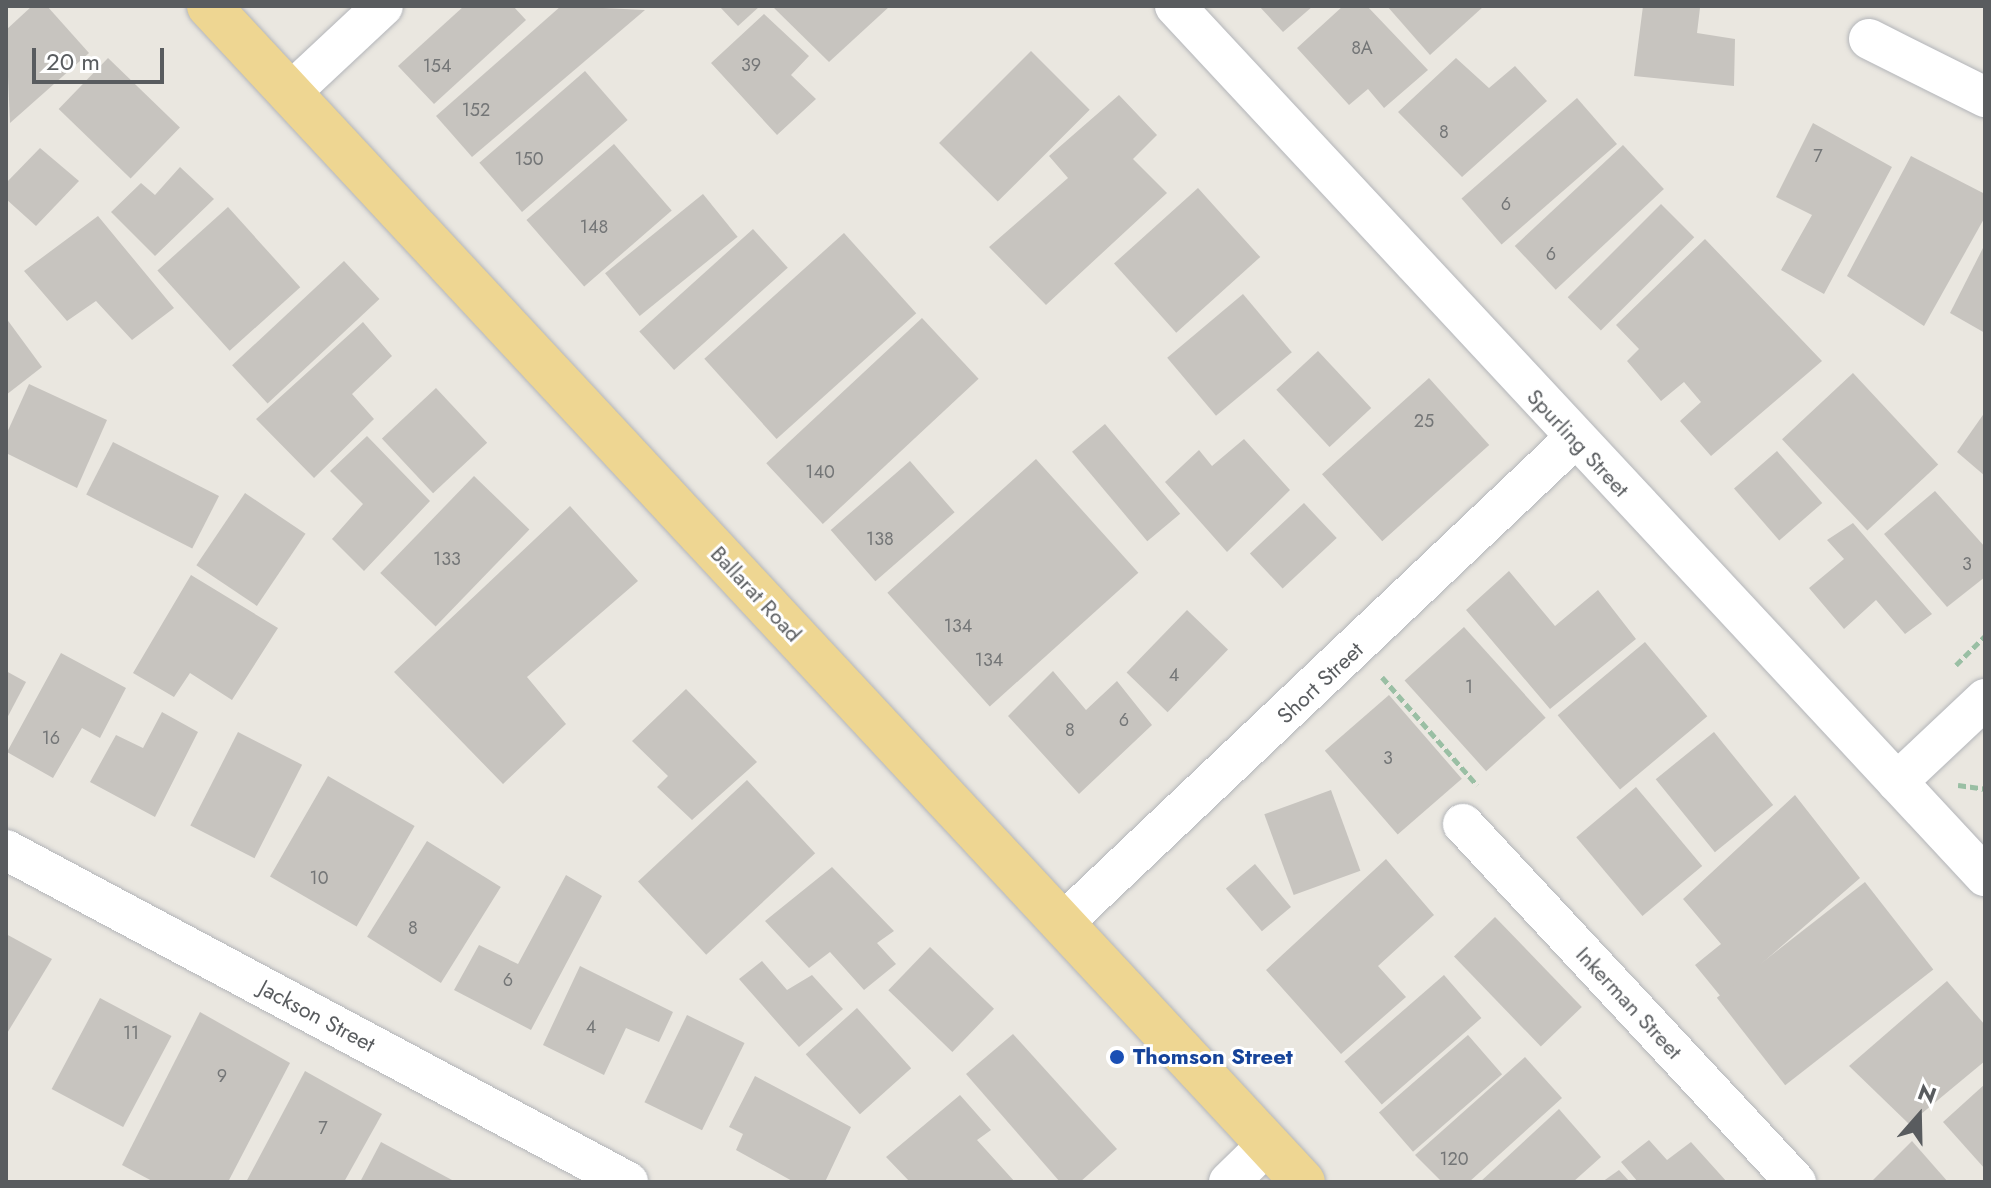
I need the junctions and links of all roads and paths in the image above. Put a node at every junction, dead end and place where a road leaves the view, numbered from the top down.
1 (209, 6) edge
2 (383, 6) edge
3 (1175, 6) edge
4 (1869, 39) dead end
5 (290, 93) junction
6 (1985, 97) edge
7 (1574, 439) junction
8 (1356, 649) junction
9 (1985, 699) edge
10 (1897, 782) junction
11 (1463, 824) joint
12 (6, 850) edge
13 (1985, 876) edge
14 (1063, 923) junction
15 (1268, 1144) junction
16 (628, 1182) edge
17 (1229, 1182) edge
18 (1303, 1182) edge
19 (1796, 1182) edge

1 - 5 highway, Ballarat Road
2 - 5 street
3 - 7 street, Spurling Street
4 - 6 street
5 - 14 highway, Ballarat Road
7 - 8 street, Short Street
7 - 10 street, Spurling Street
8 - 11 path
8 - 14 street, Short Street
9 - 10 street
10 - 13 street, Spurling Street
11 - 19 street, Inkerman Street
12 - 16 street, Jackson Street
14 - 15 highway, Ballarat Road
15 - 17 street
15 - 18 highway, Ballarat Road

